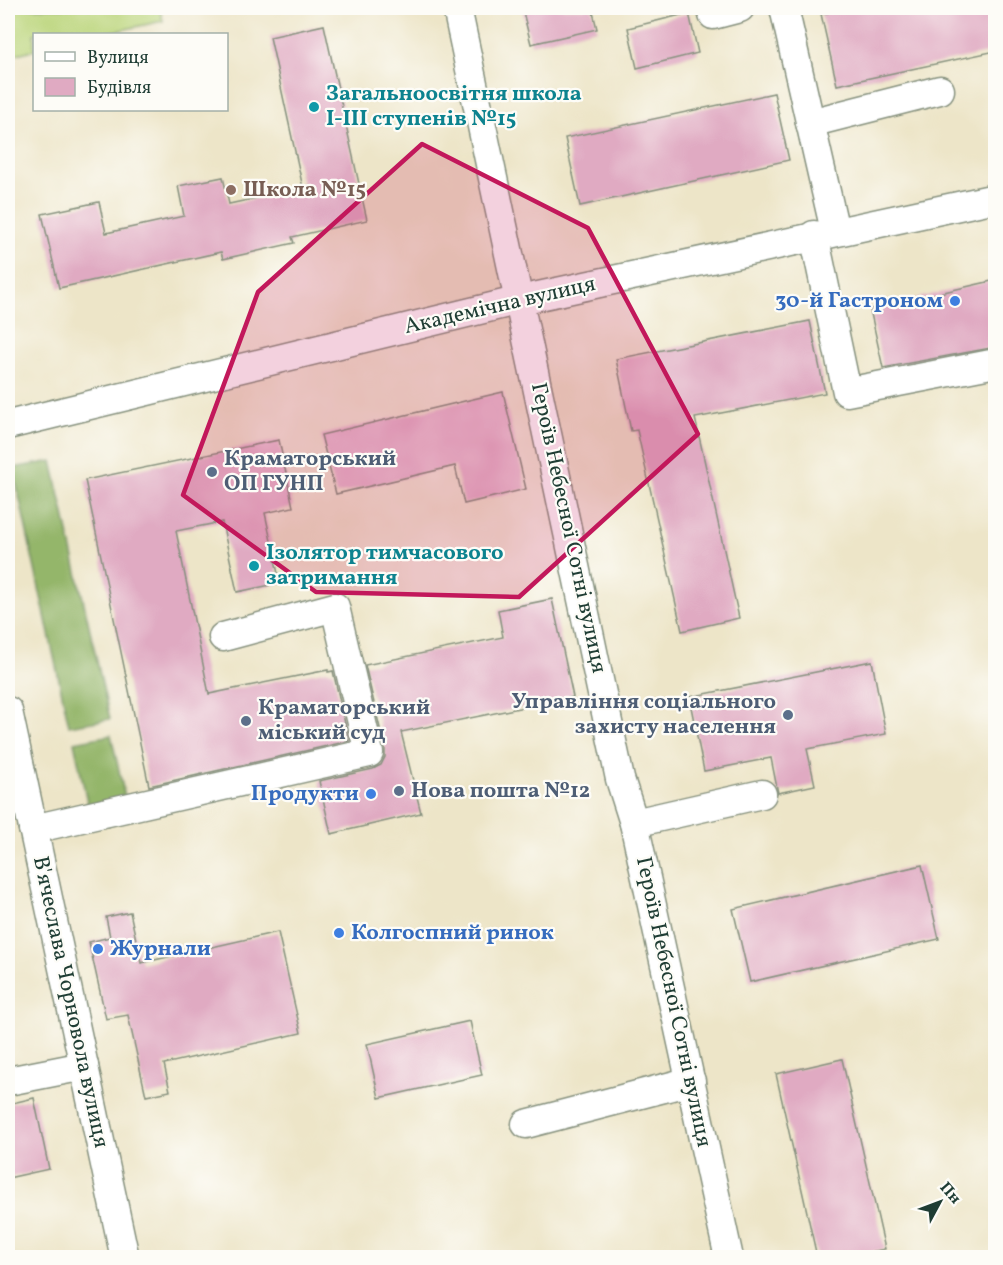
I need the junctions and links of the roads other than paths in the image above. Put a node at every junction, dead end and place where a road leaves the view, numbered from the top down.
1 (457, 8) edge
2 (712, 8) edge
3 (740, 8) edge
4 (784, 8) edge
5 (940, 90) dead end
6 (810, 123) junction
7 (996, 198) edge
8 (824, 233) junction
9 (520, 300) junction
10 (996, 363) edge
11 (8, 425) edge
12 (223, 637) dead end
13 (8, 711) edge
14 (762, 794) dead end
15 (634, 823) junction
16 (33, 829) junction
17 (84, 1066) junction
18 (8, 1081) edge
19 (691, 1082) junction
20 (525, 1124) dead end
21 (125, 1257) edge
22 (729, 1257) edge

1 - 9 street, Героїв Небесної Сотні вулиця
2 - 3 street
4 - 6 street
5 - 6 street
6 - 8 street
7 - 8 street, Академічна вулиця
8 - 9 street, Академічна вулиця
8 - 10 street
9 - 11 street, Академічна вулиця
9 - 15 street, Героїв Небесної Сотні вулиця
12 - 16 street
13 - 16 street, В'ячеслава Чорновола вулиця
14 - 15 street
15 - 19 street, Героїв Небесної Сотні вулиця
16 - 17 street, В'ячеслава Чорновола вулиця
17 - 18 street
17 - 21 street, В'ячеслава Чорновола вулиця
19 - 20 street
19 - 22 street, Героїв Небесної Сотні вулиця

